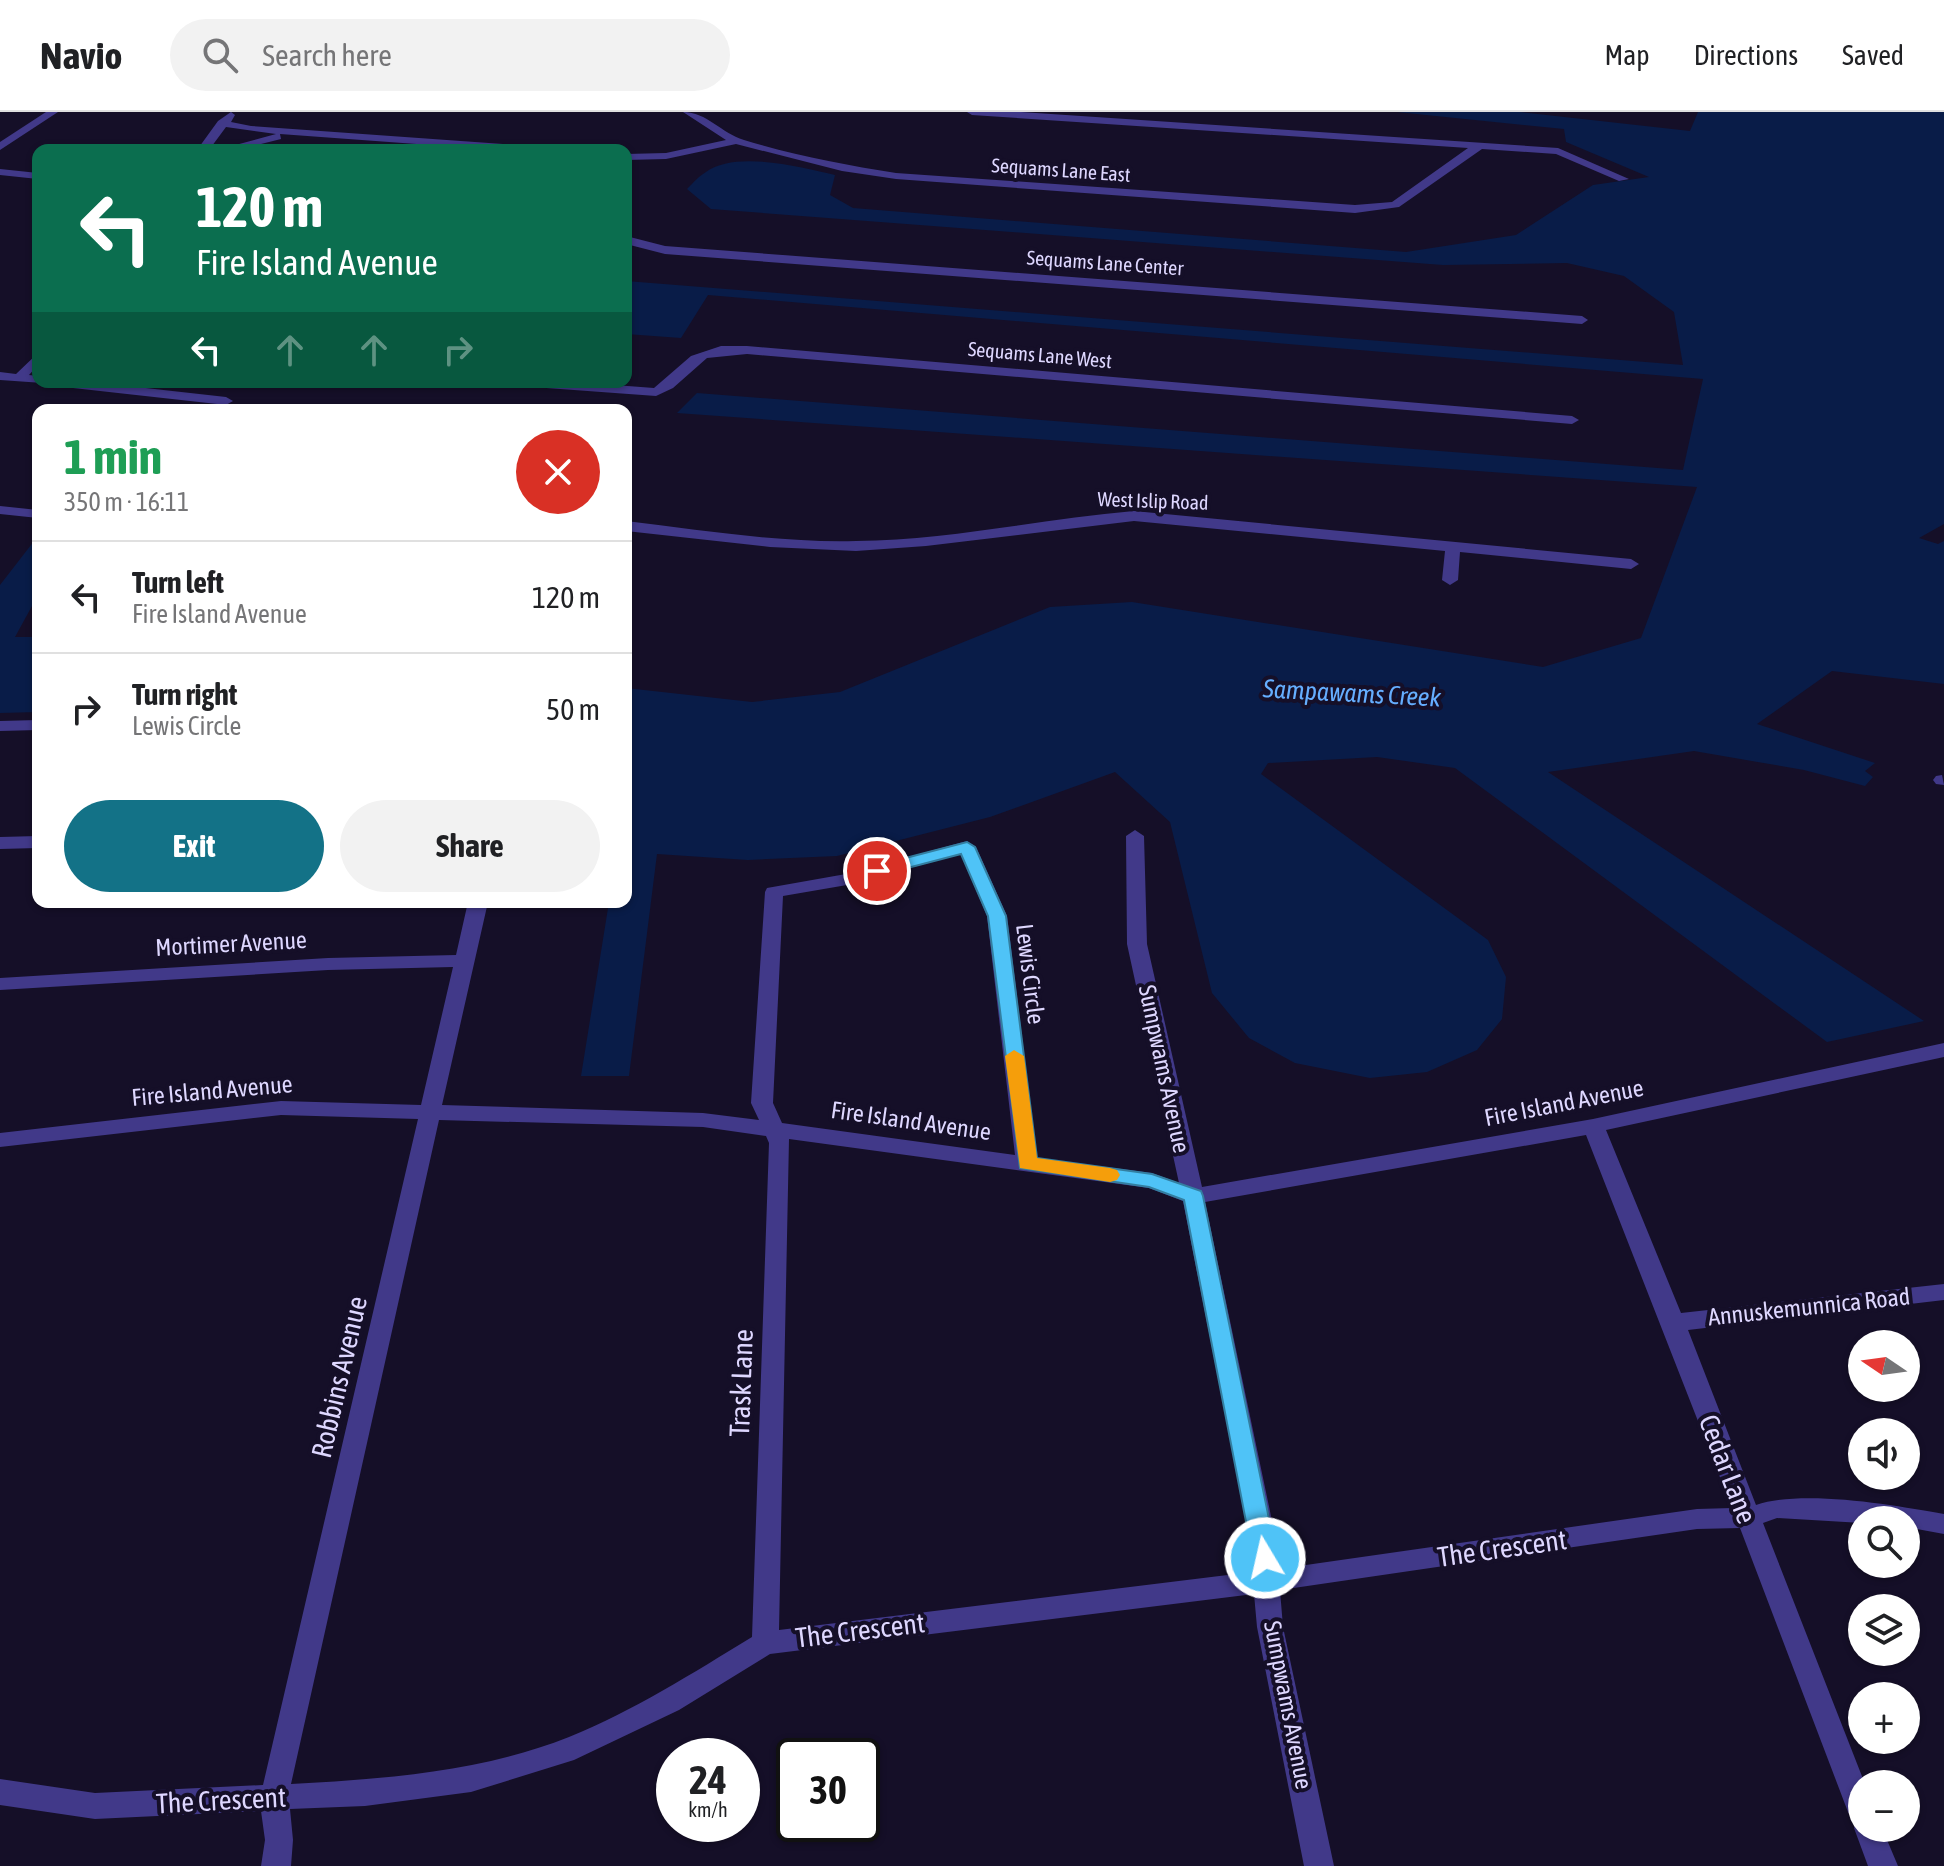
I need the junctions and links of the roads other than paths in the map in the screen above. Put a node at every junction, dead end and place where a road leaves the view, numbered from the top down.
1 (53, 112) edge
2 (233, 112) edge
3 (688, 112) edge
4 (972, 112) edge
5 (222, 123) junction
6 (305, 133) junction
7 (736, 141) junction
8 (207, 144) edge
9 (252, 144) edge
10 (460, 144) edge
11 (1479, 146) junction
12 (0, 147) edge
13 (634, 160) edge
14 (0, 172) edge
15 (32, 175) edge
16 (1623, 179) dead end
17 (632, 242) edge
18 (1582, 320) dead end
19 (32, 364) edge
20 (0, 376) edge
21 (19, 378) junction
22 (32, 379) edge
23 (109, 388) edge
24 (204, 388) edge
25 (601, 388) edge
26 (198, 398) junction
27 (226, 401) dead end
28 (1572, 420) dead end
29 (0, 510) edge
30 (32, 513) edge
31 (632, 527) edge
32 (1453, 548) junction
33 (1631, 564) dead end
34 (1450, 580) dead end
35 (32, 725) edge
36 (0, 726) edge
37 (1135, 836) dead end
38 (32, 842) edge
39 (0, 843) edge
40 (477, 908) edge
41 (465, 961) junction
42 (0, 984) edge
43 (1944, 1050) edge
44 (431, 1113) junction
45 (1593, 1126) junction
46 (770, 1127) junction
47 (0, 1140) edge
48 (1027, 1163) junction
49 (1193, 1196) junction
50 (1944, 1292) edge
51 (1673, 1323) junction
52 (1747, 1518) junction
53 (1944, 1524) edge
54 (1268, 1581) junction
55 (765, 1643) junction
56 (1848, 1776) edge
57 (0, 1792) edge
58 (274, 1798) junction
59 (1874, 1842) edge
60 (276, 1866) edge
61 (1319, 1866) edge
62 (1883, 1866) edge

1 - 12 street
2 - 5 street
3 - 7 street
4 - 11 street
5 - 6 street
5 - 8 street
6 - 9 street
6 - 10 street
7 - 11 street, Sequams Lane East
7 - 13 street, Sequams Lane East
11 - 16 street
14 - 15 street
17 - 18 street, Sequams Lane Center
19 - 21 street
20 - 21 street
21 - 22 street
23 - 26 street
24 - 26 street
25 - 28 street, Sequams Lane West
26 - 27 street
29 - 30 street
31 - 32 street, West Islip Road
32 - 33 street, West Islip Road
32 - 34 street
35 - 36 street
37 - 49 street, Sumpwams Avenue
38 - 39 street
40 - 41 street, Robbins Avenue
41 - 42 street, Mortimer Avenue
41 - 44 street, Robbins Avenue
43 - 45 street, Fire Island Avenue
44 - 46 street, Fire Island Avenue
44 - 47 street, Fire Island Avenue
44 - 58 street, Robbins Avenue
45 - 49 street, Fire Island Avenue
45 - 51 street, Cedar Lane
46 - 48 street, Fire Island Avenue
46 - 48 street, Lewis Circle
46 - 55 street, Trask Lane
48 - 49 street, Fire Island Avenue
49 - 54 street, Sumpwams Avenue
50 - 51 street, Annuskemunnica Road
51 - 52 street, Cedar Lane
52 - 53 street, The Crescent
52 - 54 street, The Crescent
52 - 56 street, Cedar Lane
54 - 55 street, The Crescent
54 - 61 street, Sumpwams Avenue
55 - 58 street, The Crescent
57 - 58 street, The Crescent
58 - 60 street, Robbins Avenue
59 - 62 street

